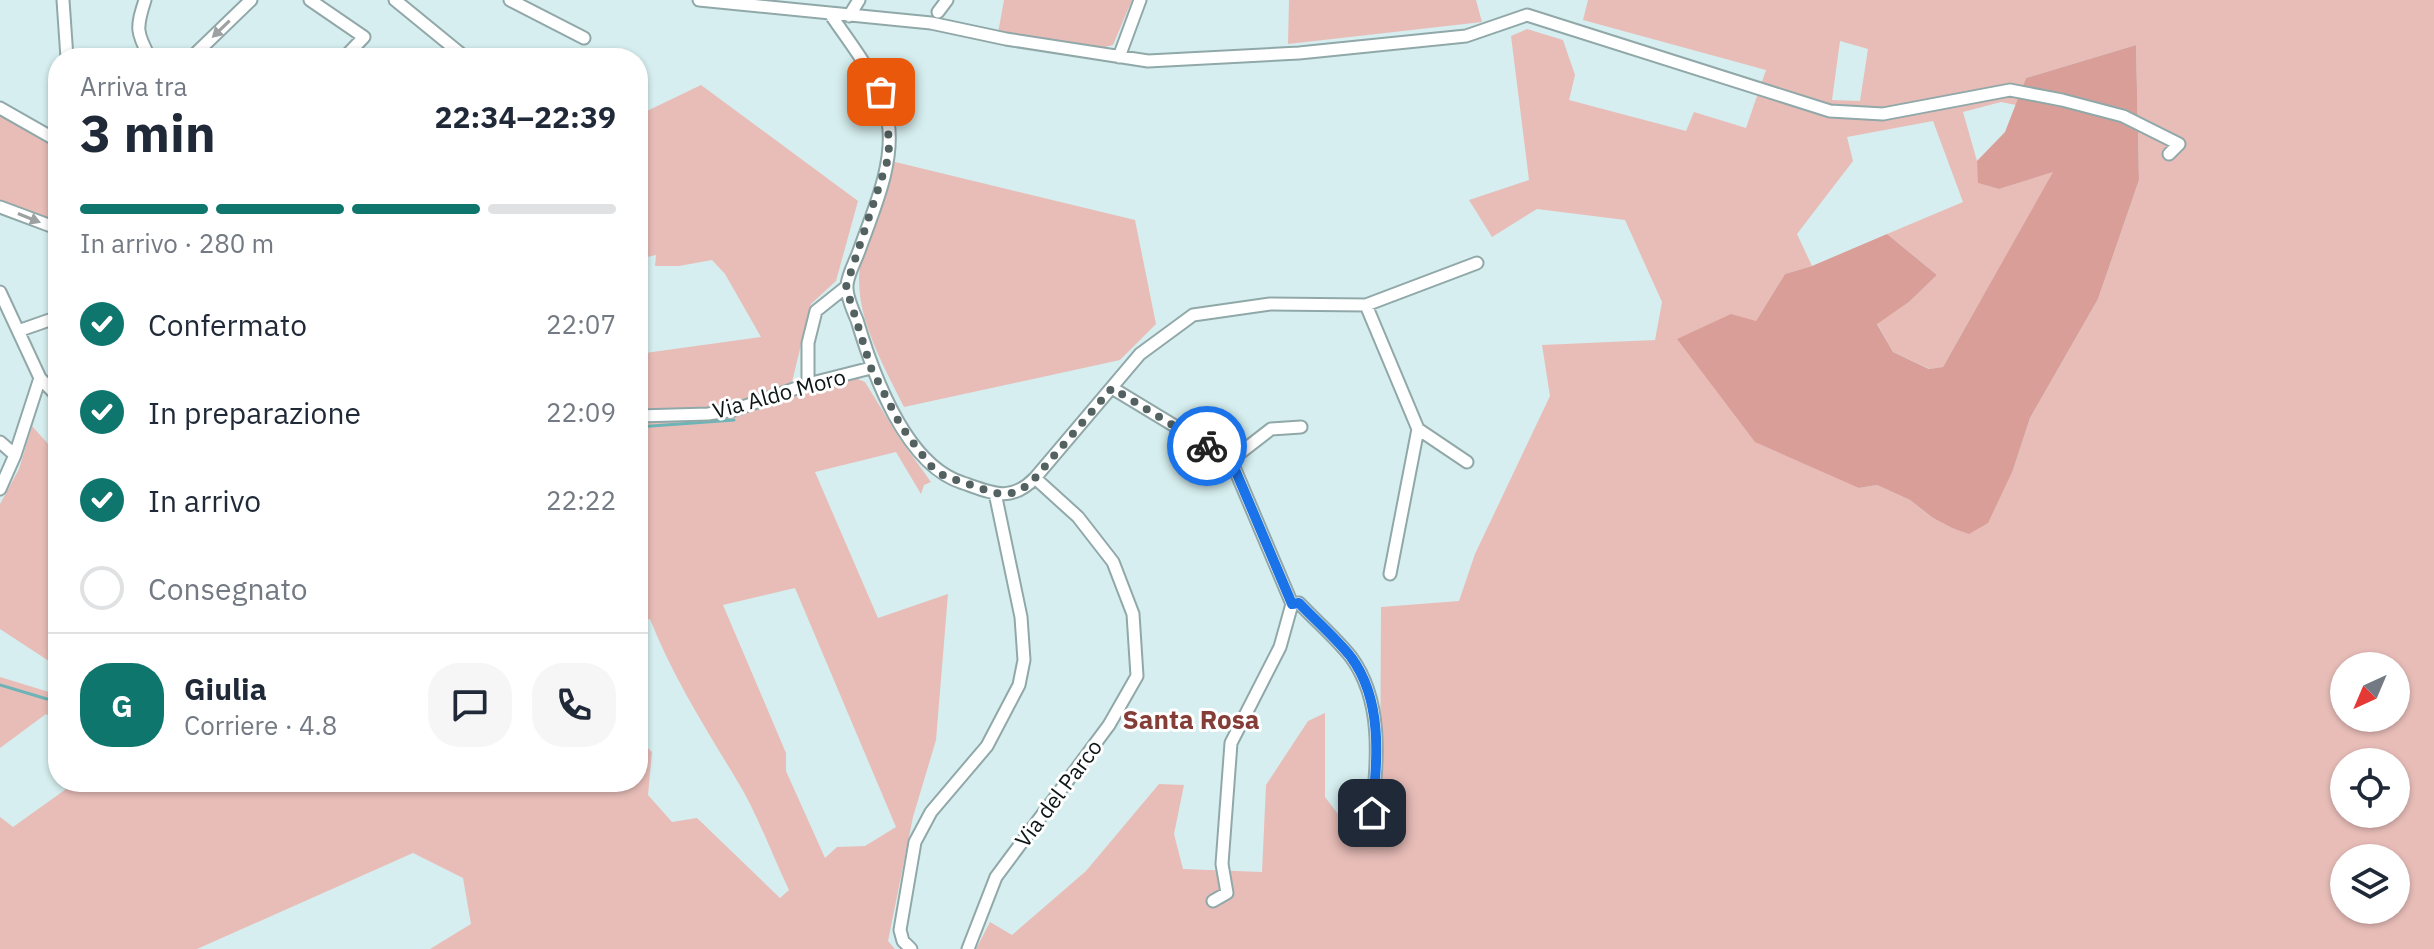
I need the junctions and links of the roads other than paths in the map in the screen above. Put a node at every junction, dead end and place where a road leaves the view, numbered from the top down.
1 (63, 0) edge
2 (145, 0) edge
3 (251, 0) edge
4 (310, 0) edge
5 (395, 0) edge
6 (510, 0) edge
7 (699, 0) edge
8 (859, 0) edge
9 (947, 0) edge
10 (1140, 0) edge
11 (767, 4) edge
12 (831, 15) junction
13 (849, 16) junction
14 (935, 18) junction
15 (584, 38) dead end
16 (66, 48) edge
17 (145, 48) edge
18 (201, 48) edge
19 (354, 48) edge
20 (454, 48) edge
21 (1119, 57) junction
22 (0, 108) edge
23 (48, 135) edge
24 (2169, 154) dead end
25 (0, 207) edge
26 (48, 225) edge
27 (1477, 263) dead end
28 (846, 287) junction
29 (0, 294) edge
30 (1366, 305) junction
31 (48, 320) edge
32 (18, 331) junction
33 (871, 368) junction
34 (40, 378) junction
35 (808, 384) junction
36 (48, 386) edge
37 (1112, 388) junction
38 (648, 416) edge
39 (1301, 427) dead end
40 (1418, 429) junction
41 (0, 442) edge
42 (15, 455) junction
43 (1231, 460) junction
44 (1467, 462) dead end
45 (1035, 478) junction
46 (0, 489) edge
47 (995, 493) junction
48 (1390, 574) dead end
49 (1292, 604) junction
50 (1372, 813) dead end
51 (1213, 901) dead end
52 (911, 949) edge
53 (968, 949) edge

1 - 16 street
2 - 17 street
3 -> 18 street
4 - 19 street
5 - 20 street
6 - 15 street
7 - 11 street
8 - 13 street
9 - 14 street
10 - 21 street
11 - 12 street
12 - 13 street
12 - 28 street
13 - 14 street
14 - 21 street
21 - 24 street
22 - 23 street
25 -> 26 street
27 - 30 street
28 - 33 street
28 - 35 street
29 - 32 street
30 - 37 street
30 - 40 street
31 - 32 street
32 - 34 street
33 - 35 street, Via Aldo Moro
33 - 47 street
34 - 36 street
34 - 42 street
35 - 38 street, Via Aldo Moro
37 - 43 street
37 - 45 street
39 - 43 street
40 - 44 street
40 - 48 street
41 - 42 street
42 - 46 street
43 - 49 street
45 - 47 street
45 - 53 street, Via del Parco
47 - 52 street
49 - 50 street
49 - 51 street

